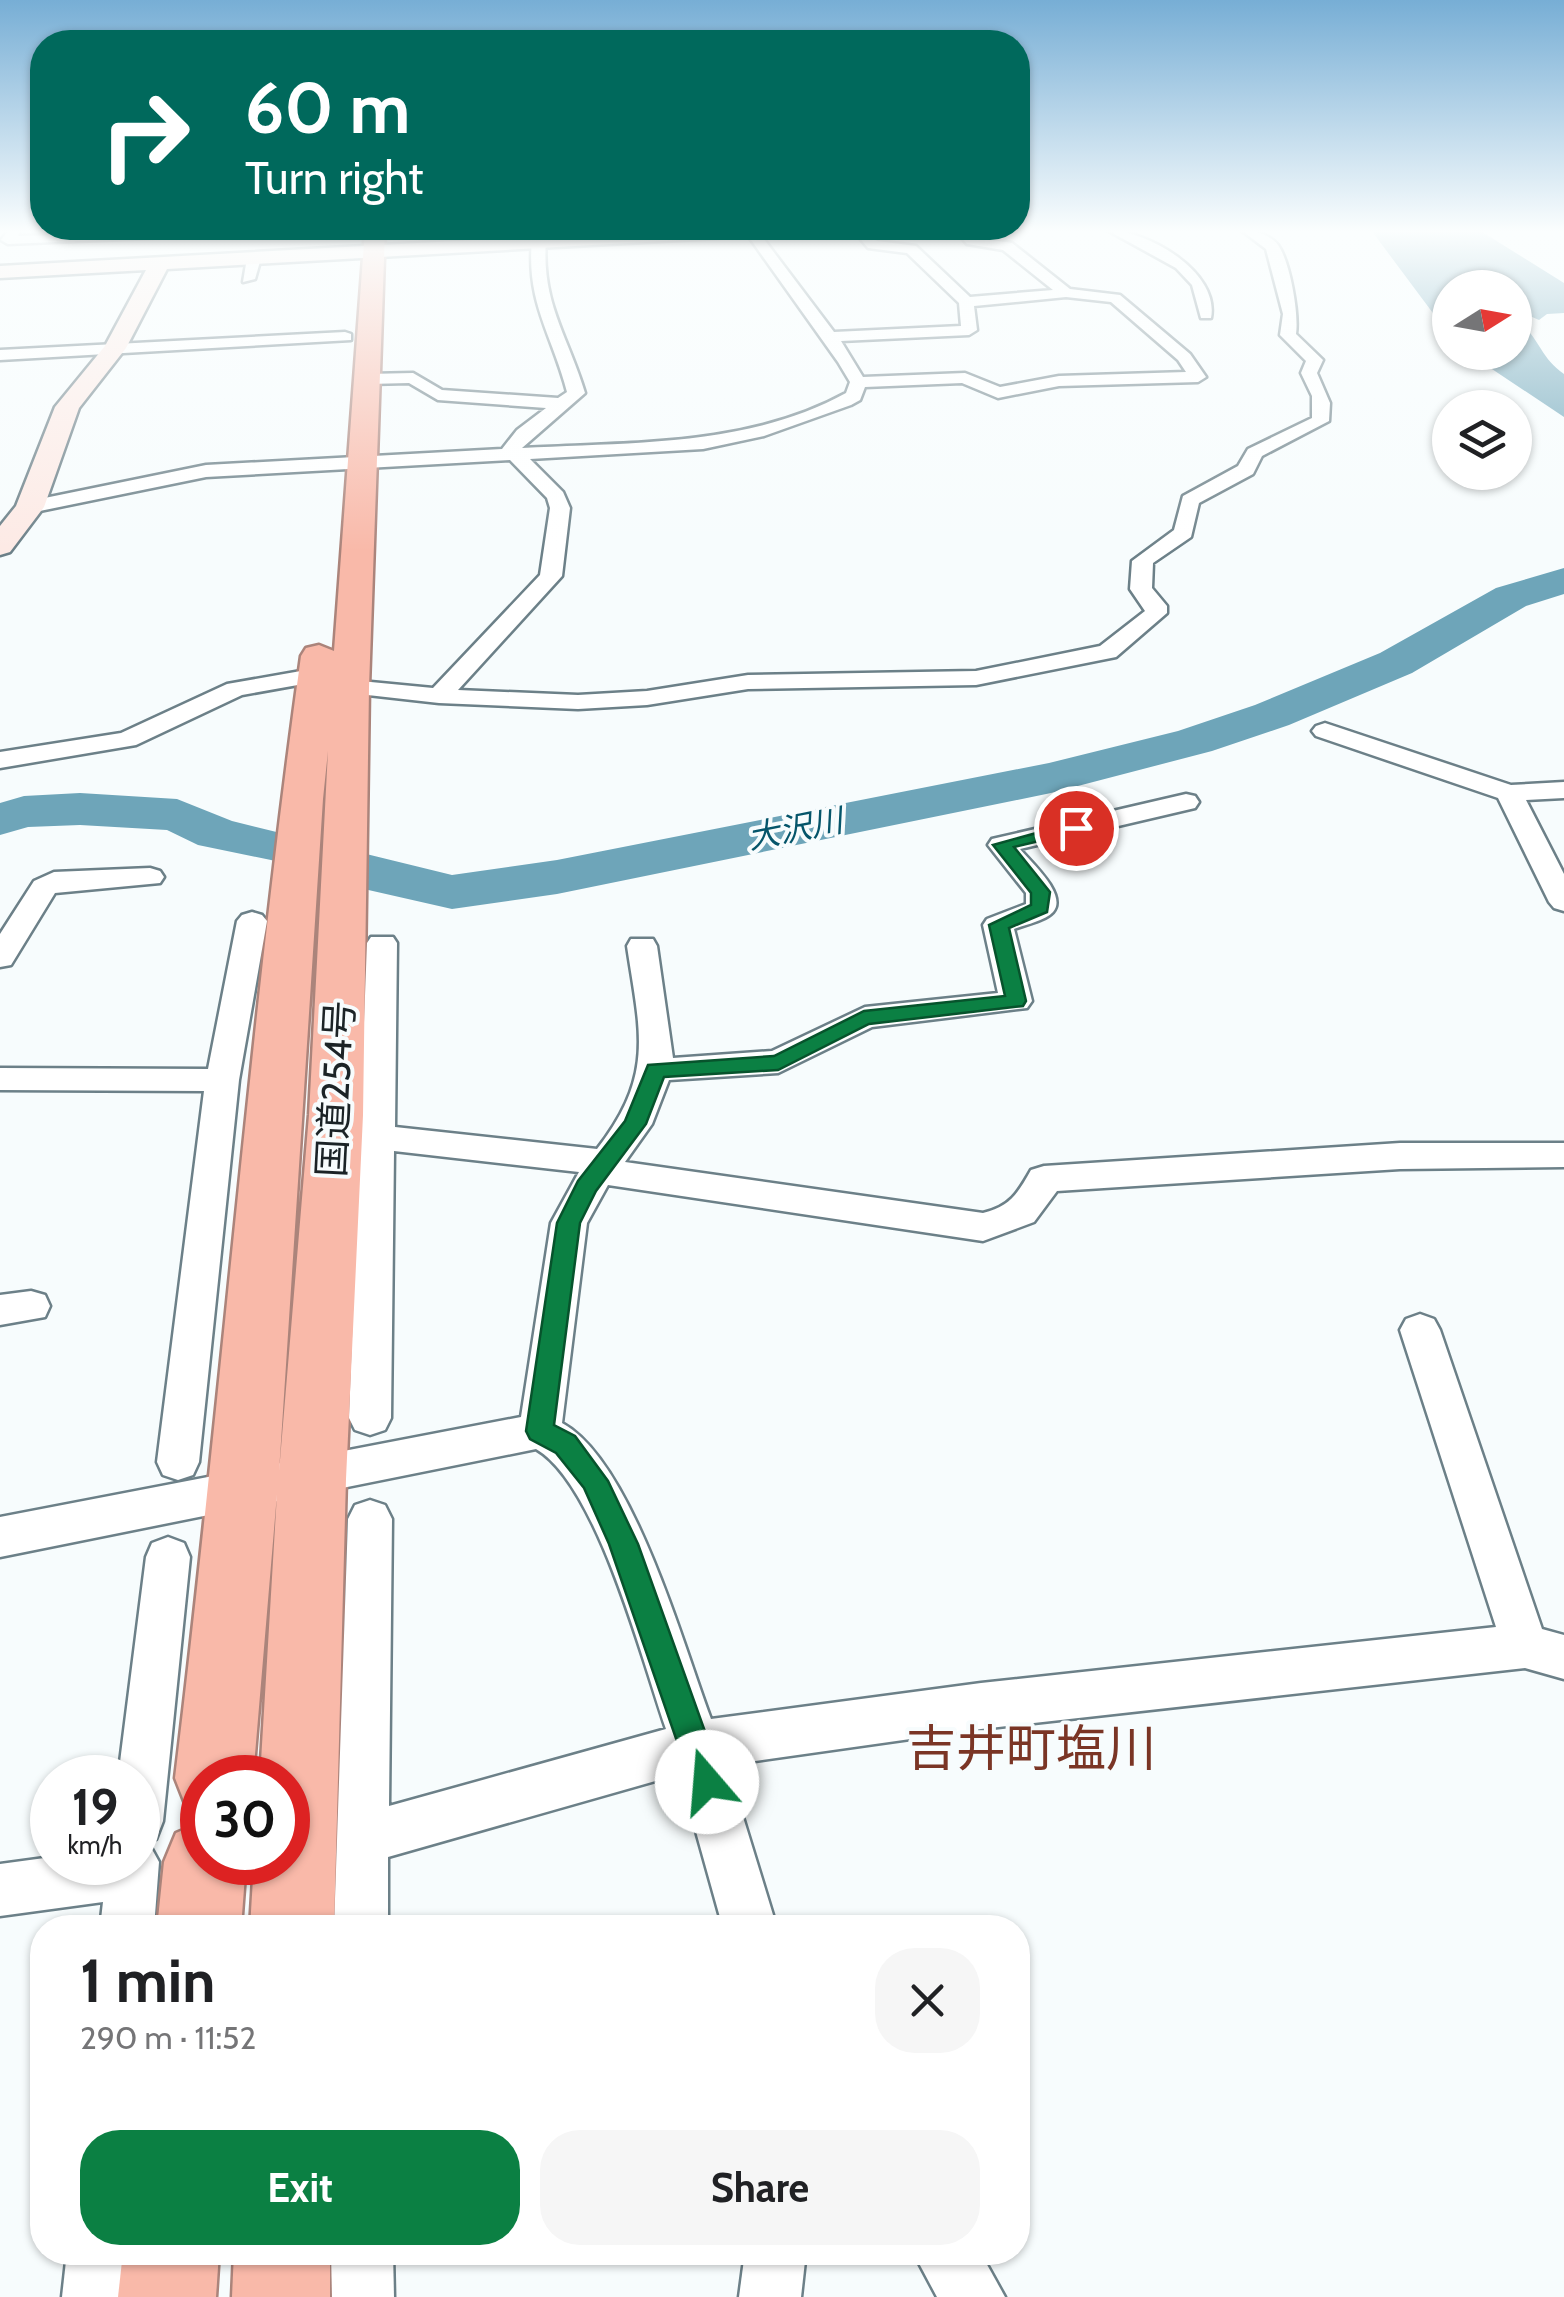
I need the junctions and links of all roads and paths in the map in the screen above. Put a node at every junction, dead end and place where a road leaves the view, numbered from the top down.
1 (121, 337) edge
2 (341, 337) edge
3 (345, 337) edge
4 (366, 337) edge
5 (555, 337) edge
6 (831, 337) edge
7 (1160, 337) edge
8 (1290, 337) edge
9 (115, 348) junction
10 (0, 355) edge
11 (368, 379) junction
12 (858, 382) junction
13 (566, 404) junction
14 (513, 454) junction
15 (348, 465) junction
16 (30, 507) junction
17 (0, 546) edge
18 (326, 561) dead end
19 (322, 618) dead end
20 (318, 675) junction
21 (350, 686) junction
22 (439, 696) junction
23 (1326, 731) dead end
24 (0, 760) edge
25 (1564, 790) edge
26 (1510, 792) junction
27 (1186, 802) dead end
28 (1564, 813) edge
29 (150, 877) dead end
30 (1564, 902) edge
31 (317, 927) junction
32 (642, 946) dead end
33 (0, 958) edge
34 (656, 1070) junction
35 (0, 1080) edge
36 (222, 1080) junction
37 (375, 1137) junction
38 (1564, 1155) edge
39 (214, 1166) junction
40 (603, 1167) junction
41 (265, 1248) junction
42 (1420, 1330) dead end
43 (370, 1418) dead end
44 (540, 1431) junction
45 (178, 1462) dead end
46 (312, 1478) junction
47 (244, 1490) junction
48 (370, 1519) dead end
49 (0, 1537) edge
50 (168, 1557) dead end
51 (1544, 1652) edge
52 (299, 1734) junction
53 (696, 1746) junction
54 (146, 1755) edge
55 (216, 1755) edge
56 (363, 1839) junction
57 (160, 1872) edge
58 (32, 1885) edge
59 (147, 1885) edge
60 (0, 1890) edge
61 (133, 1915) edge
62 (189, 1915) edge
63 (292, 1915) edge
64 (340, 1915) edge
65 (361, 1915) edge
66 (746, 1915) edge
67 (281, 2265) edge
68 (362, 2265) edge
69 (774, 2265) edge
70 (952, 2265) edge
71 (280, 2297) edge
72 (363, 2297) edge
73 (770, 2297) edge
74 (974, 2297) edge

1 - 9 main road
2 - 9 street
3 - 15 highway, 国道254号
4 - 11 highway, 国道254号
5 - 13 street
6 - 12 street
7 - 12 street
8 - 22 street
9 - 10 street
9 - 16 main road
11 - 13 street
11 - 15 highway, 国道254号
12 - 14 street
13 - 14 street
14 - 15 street
14 - 22 street
15 - 16 street
15 - 18 highway, 国道254号
15 - 21 highway, 国道254号
16 - 17 main road
19 - 20 highway, 国道254号
20 - 24 street
20 - 31 highway, 国道254号
21 - 22 street
21 - 31 highway, 国道254号
23 - 26 street
25 - 26 street
26 - 28 street
26 - 30 street
27 - 34 street
29 - 33 street
31 - 36 street
31 - 37 street
31 - 41 highway, 国道254号
31 - 46 highway, 国道254号
32 - 34 street
34 - 40 street
35 - 36 street
36 - 39 street
37 - 40 street
37 - 43 street
38 - 40 street
39 - 41 street
39 - 45 street
40 - 44 street
41 - 47 highway, 国道254号
42 - 51 street
44 - 46 street
44 - 53 street
46 - 47 street
46 - 52 highway, 国道254号
47 - 49 street
47 - 55 highway, 国道254号
48 - 56 street
50 - 54 street
51 - 53 street
52 - 63 highway, 国道254号
52 - 64 street
53 - 56 street
53 - 66 street
56 - 65 street
57 - 62 highway
58 - 60 street
59 - 61 street
67 - 71 highway
68 - 72 street
69 - 73 street
70 - 74 street

